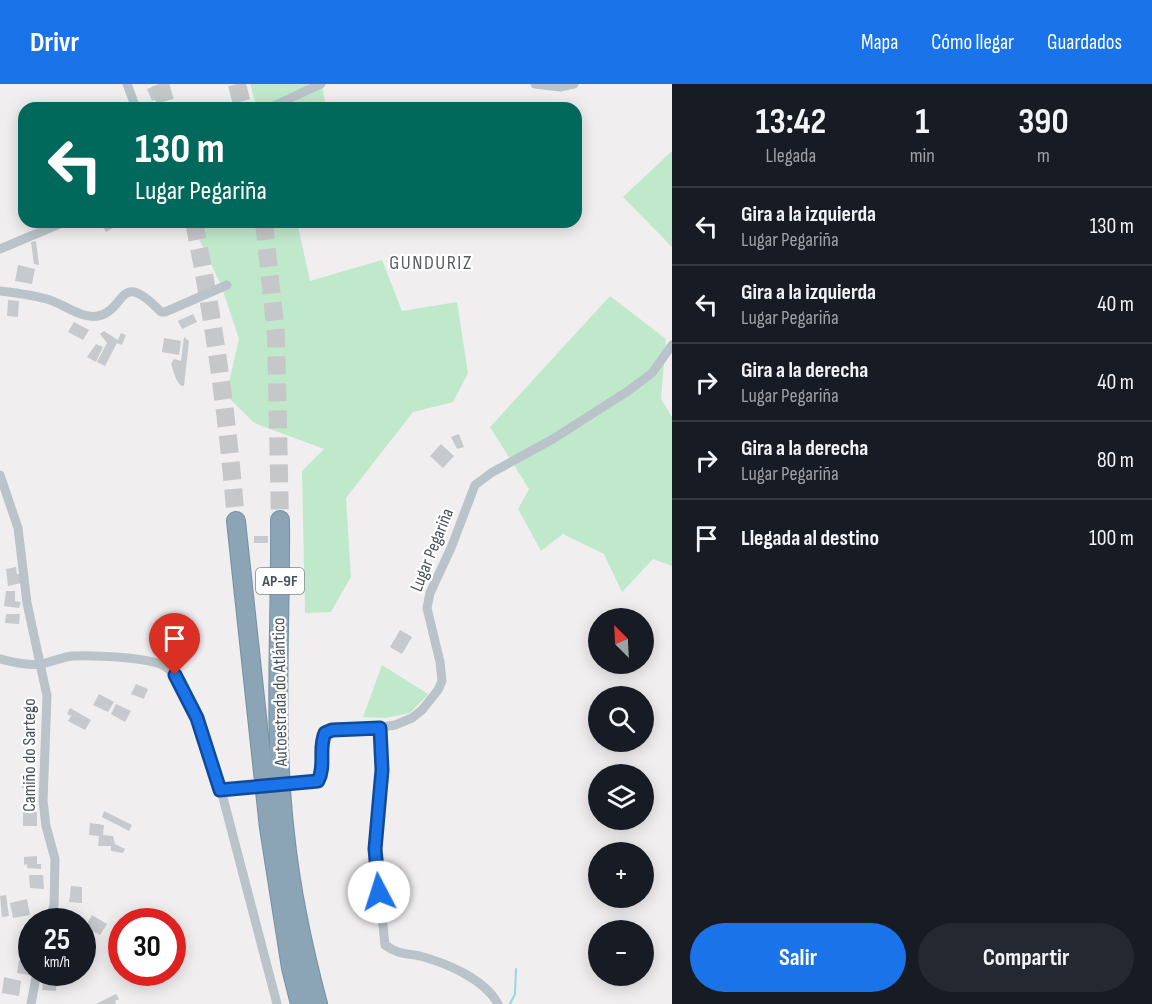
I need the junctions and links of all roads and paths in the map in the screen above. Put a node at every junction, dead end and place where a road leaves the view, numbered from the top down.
1 (127, 84) edge
2 (321, 84) edge
3 (535, 84) edge
4 (574, 84) edge
5 (134, 102) edge
6 (282, 102) edge
7 (50, 228) edge
8 (0, 249) edge
9 (227, 285) dead end
10 (0, 291) edge
11 (672, 345) edge
12 (0, 475) edge
13 (280, 520) tunnel mouth
14 (236, 521) tunnel mouth
15 (0, 659) edge
16 (40, 664) junction
17 (380, 728) junction
18 (220, 790) junction
19 (53, 908) edge
20 (34, 986) edge
21 (31, 1004) edge
22 (278, 1004) edge
23 (300, 1004) edge
24 (318, 1004) edge
25 (498, 1004) edge

1 - 5 street
2 - 6 street
3 - 4 street
7 - 8 street
9 - 10 street
11 - 17 street, Lugar Pegariña
12 - 16 street, Camiño do Sartego
13 - 24 highway, Autoestrada do Atlántico / AP-9F
14 - 23 highway, Autoestrada do Atlántico / AP-9F
15 - 16 street
16 - 18 street
16 - 19 street, Camiño do Sartego
17 - 18 street, Lugar Pegariña, bridge
17 - 25 street
18 - 22 street
20 - 21 street

